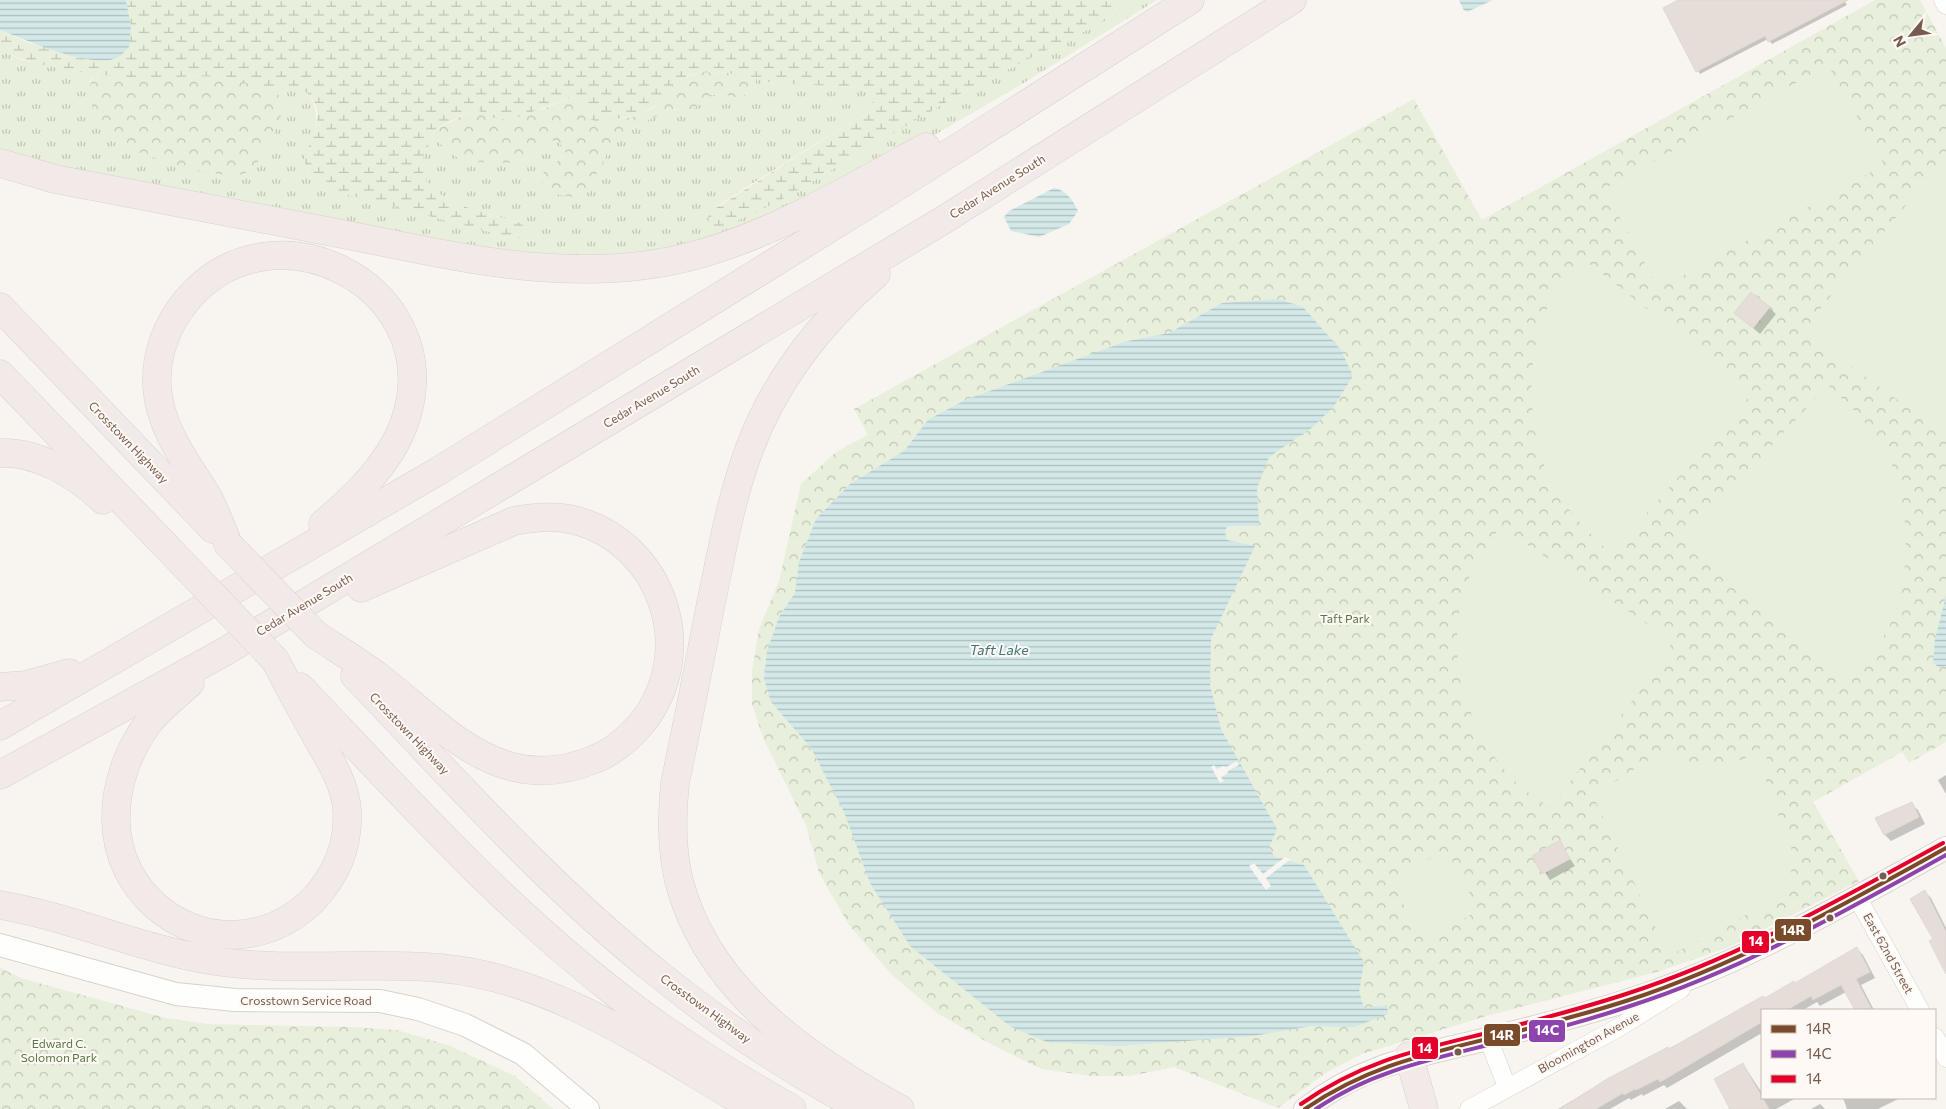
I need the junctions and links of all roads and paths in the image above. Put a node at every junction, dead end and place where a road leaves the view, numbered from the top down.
1 (1292, 0) edge
2 (1943, 0) edge
3 (1185, 2) edge
4 (1946, 4) edge
5 (1084, 67) junction
6 (0, 163) edge
7 (944, 219) junction
8 (0, 307) edge
9 (0, 374) edge
10 (0, 453) edge
11 (228, 544) junction
12 (187, 568) junction
13 (269, 569) junction
14 (300, 607) junction
15 (316, 635) junction
16 (140, 644) junction
17 (224, 652) junction
18 (275, 660) junction
19 (0, 687) edge
20 (0, 726) edge
21 (0, 775) edge
22 (1946, 848) edge
23 (0, 891) edge
24 (1857, 897) junction
25 (0, 905) edge
26 (98, 932) junction
27 (0, 945) edge
28 (1706, 974) junction
29 (1919, 1009) edge
30 (1488, 1038) junction
31 (1936, 1039) edge
32 (1946, 1058) edge
33 (1401, 1059) junction
34 (1507, 1087) junction
35 (588, 1109) edge
36 (755, 1109) edge
37 (792, 1109) edge
38 (863, 1109) edge
39 (900, 1109) edge
40 (1306, 1109) edge
41 (1406, 1109) edge
42 (1424, 1109) edge
43 (1469, 1109) edge

1 - 7 highway, Cedar Avenue South
2 - 4 street
3 - 5 highway
5 - 6 highway
5 - 13 highway
7 - 14 highway, Cedar Avenue South
7 - 39 highway
8 - 11 highway, Crosstown Highway
9 - 12 highway
10 - 12 highway
11 - 13 highway
11 - 15 highway, Crosstown Highway, bridge
12 - 18 highway, bridge
13 - 16 highway
14 - 15 highway
14 - 17 highway, Cedar Avenue South
15 - 38 highway, Crosstown Highway
16 - 19 highway
16 - 20 highway
17 - 18 highway
17 - 21 highway, Cedar Avenue South
18 - 37 highway
22 - 24 street, Bloomington Avenue
23 - 26 highway
24 - 28 street, Bloomington Avenue
24 - 29 street, East 62nd Street
25 - 26 highway
26 - 36 highway
27 - 35 street, Crosstown Service Road
28 - 30 street, Bloomington Avenue
28 - 34 street, Bloomington Avenue
30 - 33 street, Bloomington Avenue
30 - 34 street
31 - 32 street
33 - 40 street, Bloomington Avenue
33 - 41 highway
33 - 42 highway
34 - 43 street, Bloomington Avenue

